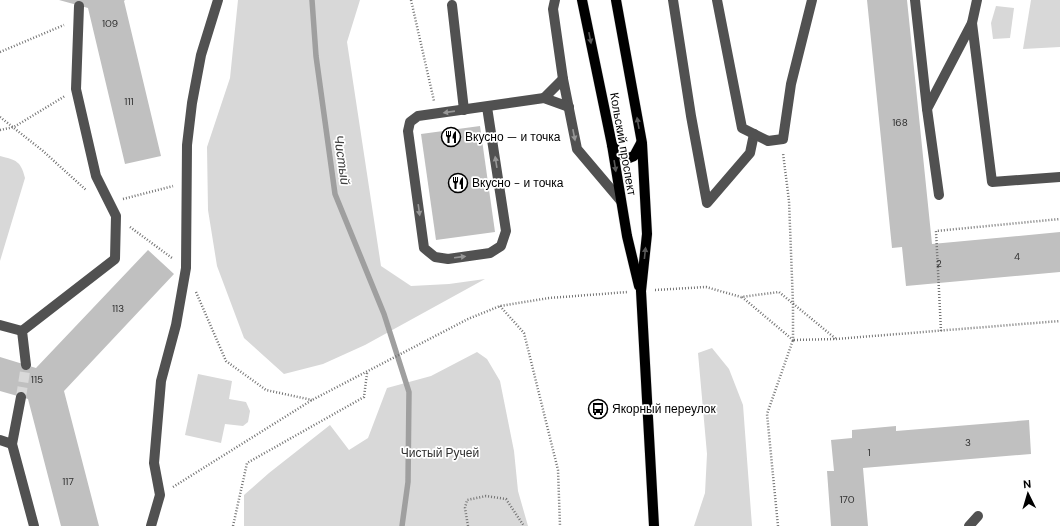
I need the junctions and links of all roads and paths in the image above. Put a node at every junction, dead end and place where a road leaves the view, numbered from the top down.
1 (218, 0) edge
2 (411, 0) edge
3 (555, 0) edge
4 (582, 0) edge
5 (616, 0) edge
6 (673, 0) edge
7 (717, 0) edge
8 (812, 0) edge
9 (915, 0) edge
10 (977, 0) edge
11 (452, 5) dead end
12 (79, 6) dead end
13 (78, 19) junction
14 (972, 23) junction
15 (0, 52) edge
16 (563, 79) junction
17 (76, 89) junction
18 (544, 98) junction
19 (487, 107) junction
20 (569, 107) junction
21 (927, 109) junction
22 (464, 110) junction
23 (437, 114) junction
24 (0, 117) edge
25 (14, 127) junction
26 (0, 130) edge
27 (754, 134) junction
28 (784, 139) junction
29 (642, 142) junction
30 (612, 145) junction
31 (1060, 177) edge
32 (187, 183) junction
33 (88, 191) dead end
34 (939, 194) dead end
35 (620, 201) junction
36 (109, 203) junction
37 (116, 216) junction
38 (1060, 219) edge
39 (186, 268) junction
40 (640, 291) junction
41 (741, 297) junction
42 (793, 304) junction
43 (500, 306) junction
44 (1060, 321) edge
45 (0, 325) edge
46 (22, 331) junction
47 (941, 331) junction
48 (836, 339) junction
49 (793, 340) junction
50 (26, 365) tunnel mouth
51 (367, 372) junction
52 (21, 397) tunnel mouth
53 (312, 400) junction
54 (0, 440) edge
55 (12, 444) junction
56 (160, 495) junction
57 (978, 516) dead end
58 (34, 526) edge
59 (151, 526) edge
60 (233, 526) edge
61 (468, 526) edge
62 (524, 526) edge
63 (560, 526) edge
64 (654, 526) edge
65 (778, 526) edge
66 (969, 526) edge

1 - 32 street
2 - 23 path
3 - 16 street
4 -> 30 main road, Кольский проспект
29 -> 5 main road, Кольский проспект
6 - 27 street
7 - 27 street
8 - 28 street
9 - 21 street
10 - 14 street
11 - 22 street
12 - 13 street
13 - 15 path
13 - 17 street
14 - 21 street
14 - 31 street
16 - 18 street
16 - 20 street
17 - 25 path
17 - 36 street
18 - 19 street
18 - 20 street
19 - 22 street
23 -> 19 street
20 -> 35 street
21 - 34 street
22 -> 23 street
24 - 25 path
25 - 26 path
25 - 33 path
27 - 28 street
28 - 42 path
29 - 30 main road
40 -> 29 main road, Кольский проспект
30 -> 35 main road, Кольский проспект
32 - 36 path
32 - 39 street
35 - 40 main road, Кольский проспект
36 - 37 street
37 - 39 path
37 - 46 street
38 - 47 path
39 - 53 path
39 - 56 street
40 - 41 path
40 - 43 path
40 - 64 main road, Кольский проспект
41 - 42 path
41 - 49 path
42 - 48 path
42 - 49 path
43 - 51 path
43 - 63 path
44 - 47 path
45 - 46 street
46 - 50 street
47 - 48 path
48 - 49 path
49 - 65 path
51 - 53 path
51 - 60 path
52 - 55 street
53 - 56 path
54 - 55 street
55 - 58 street
56 - 59 street
57 - 66 street
61 - 62 path

